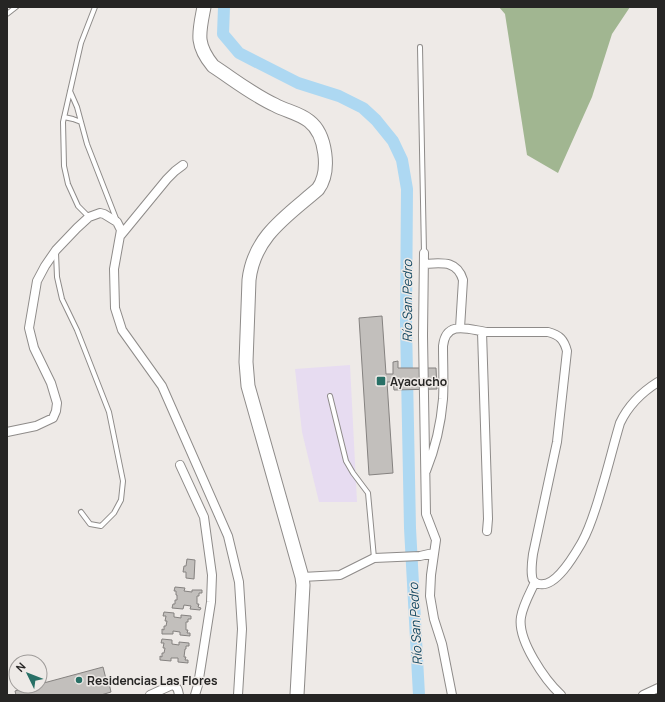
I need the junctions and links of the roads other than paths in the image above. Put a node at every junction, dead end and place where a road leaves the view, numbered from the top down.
1 (16, 7) edge
2 (95, 7) edge
3 (204, 7) edge
4 (7, 14) edge
5 (420, 47) dead end
6 (70, 91) junction
7 (64, 117) junction
8 (81, 122) junction
9 (184, 165) dead end
10 (89, 217) junction
11 (117, 222) junction
12 (121, 235) junction
13 (56, 250) junction
14 (424, 253) joint
15 (424, 264) junction
16 (460, 328) junction
17 (482, 332) junction
18 (658, 382) edge
19 (330, 396) dead end
20 (7, 432) edge
21 (180, 465) dead end
22 (426, 471) junction
23 (81, 512) dead end
24 (487, 531) dead end
25 (433, 553) junction
26 (374, 558) junction
27 (302, 577) junction
28 (535, 582) junction
29 (658, 688) edge
30 (150, 695) edge
31 (179, 695) edge
32 (195, 695) edge
33 (238, 695) edge
34 (297, 695) edge
35 (452, 695) edge
36 (561, 695) edge
37 (643, 695) edge

1 - 4 lane
2 - 6 lane
3 - 27 main road
5 - 14 lane
6 - 7 lane
6 - 8 lane
7 - 8 lane
7 - 10 lane
8 - 11 lane
9 - 12 street
10 - 11 street
10 - 13 street
11 - 12 street
12 - 33 street
13 - 20 street
13 - 23 lane
14 - 15 street
15 - 16 street
15 - 22 street
16 - 17 street
16 - 22 street
17 - 24 street
17 - 28 street
18 - 28 street
19 - 26 lane
21 - 32 street
22 - 25 street
25 - 26 street
25 - 35 street
26 - 27 street
27 - 34 main road
28 - 36 street
29 - 37 street
30 - 31 street

